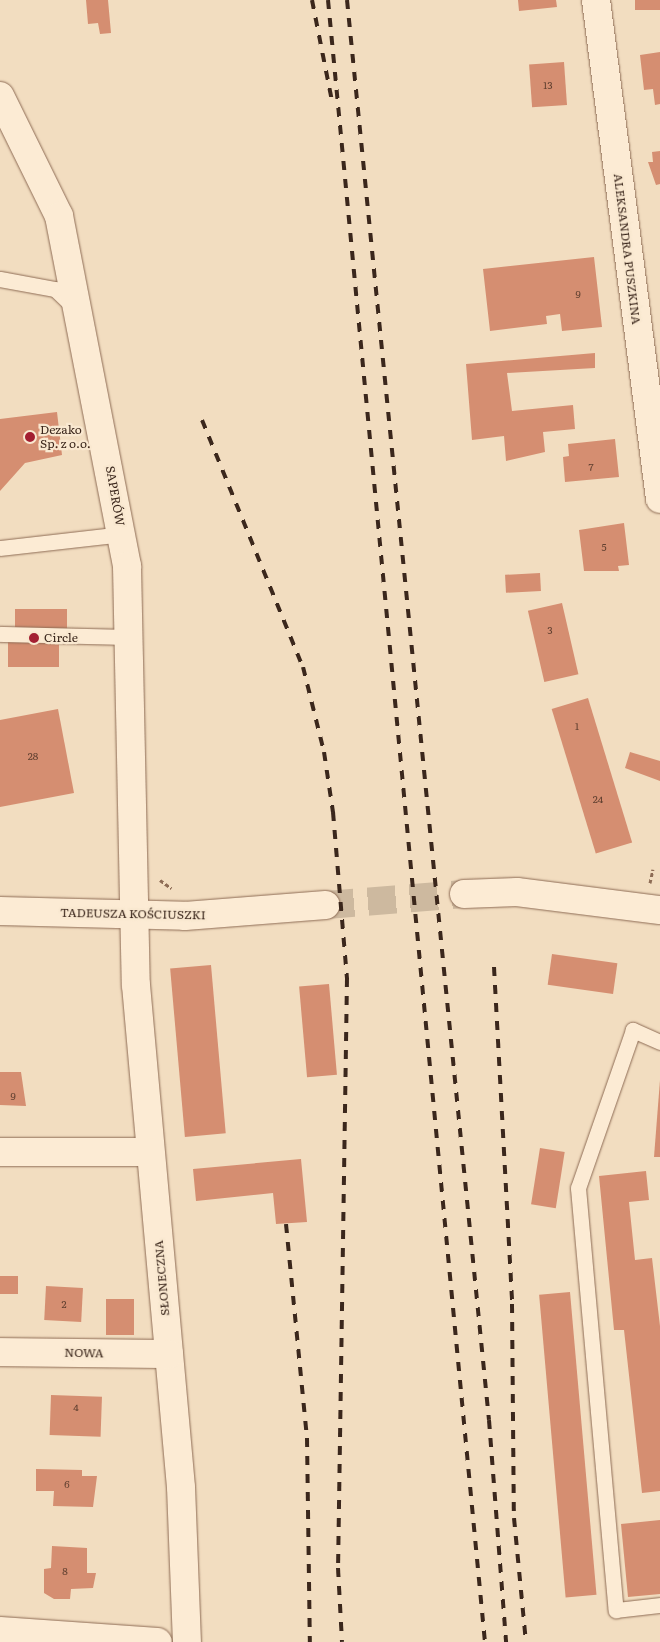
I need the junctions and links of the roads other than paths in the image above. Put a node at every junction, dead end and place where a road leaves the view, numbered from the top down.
1 (596, 0) edge
2 (0, 96) edge
3 (0, 279) edge
4 (80, 313) junction
5 (660, 499) edge
6 (122, 534) junction
7 (0, 548) edge
8 (0, 634) edge
9 (131, 637) junction
10 (464, 894) tunnel mouth
11 (326, 905) tunnel mouth
12 (660, 910) edge
13 (0, 911) edge
14 (133, 915) junction
15 (660, 1042) edge
16 (0, 1152) edge
17 (150, 1152) junction
18 (0, 1352) edge
19 (169, 1354) junction
20 (660, 1605) edge
21 (0, 1631) edge
22 (158, 1642) edge
23 (187, 1642) edge

1 - 5 street, ALEKSANDRA PUSZKINA
2 - 4 street, SAPERÓW
3 - 4 lane
4 - 6 street, SAPERÓW
6 - 7 lane
6 - 9 street, SAPERÓW
8 - 9 lane
9 - 14 street, SAPERÓW
10 - 12 street
11 - 14 street, TADEUSZA KOŚCIUSZKI
13 - 14 street, TADEUSZA KOŚCIUSZKI
14 - 17 street, SŁONECZNA
15 - 20 lane
16 - 17 street
17 - 19 street, SŁONECZNA
18 - 19 street, NOWA
19 - 23 street, SŁONECZNA
21 - 22 street

